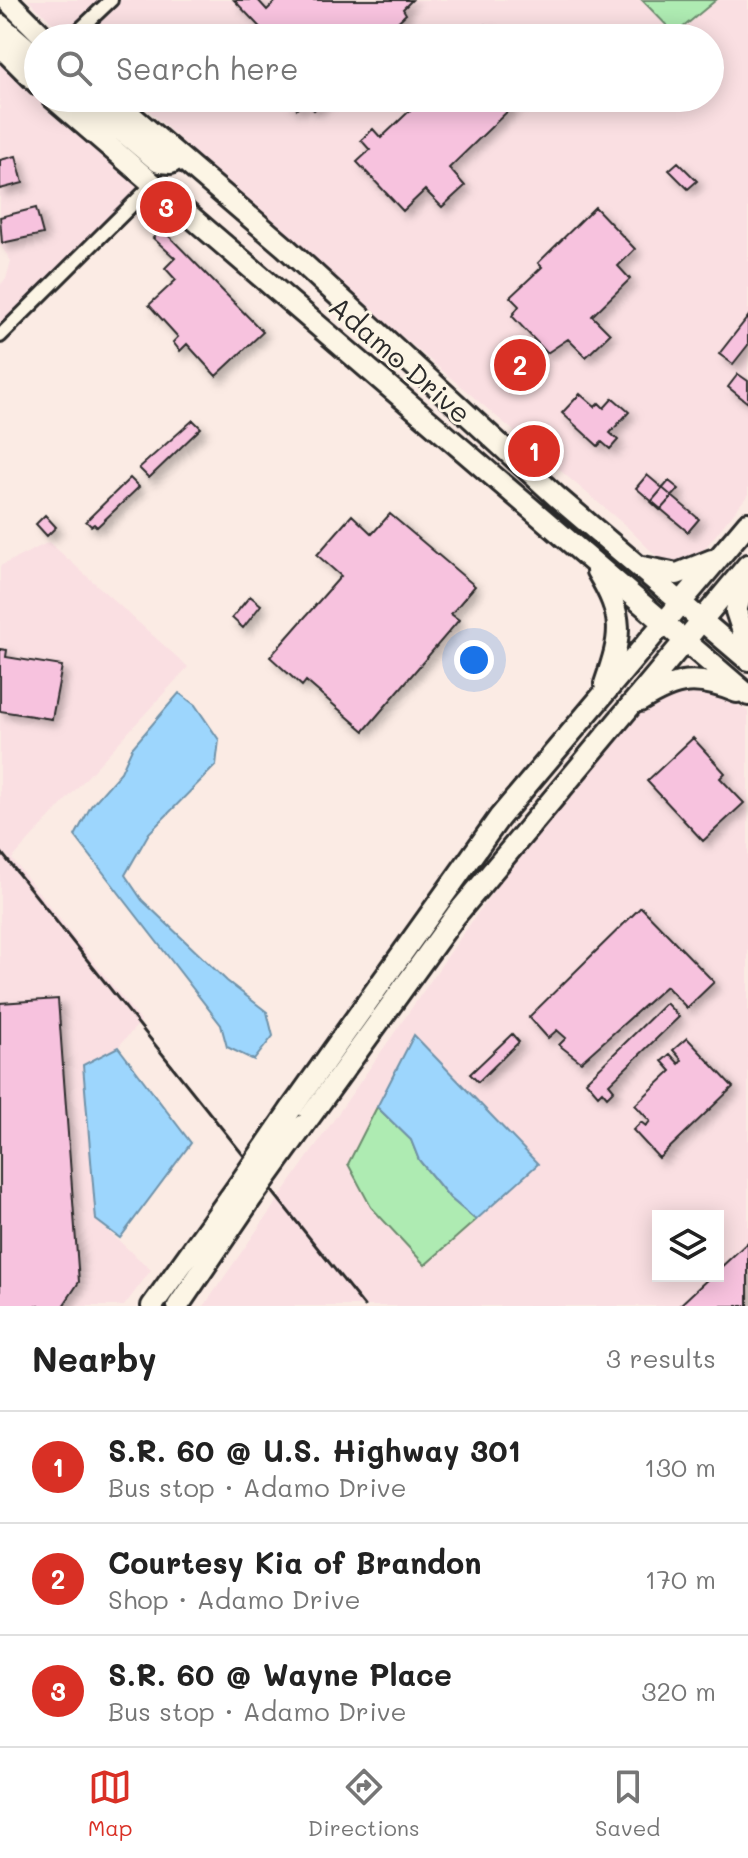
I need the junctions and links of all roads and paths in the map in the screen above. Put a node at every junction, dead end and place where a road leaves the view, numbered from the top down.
1 (7, 0) edge
2 (111, 0) edge
3 (31, 24) edge
4 (86, 24) edge
5 (0, 25) edge
6 (0, 46) edge
7 (24, 46) edge
8 (24, 70) edge
9 (69, 112) edge
10 (100, 112) edge
11 (127, 112) edge
12 (180, 157) junction
13 (152, 185) junction
14 (0, 336) edge
15 (748, 523) edge
16 (722, 554) junction
17 (588, 558) junction
18 (637, 565) junction
19 (748, 565) edge
20 (748, 571) edge
21 (680, 604) junction
22 (700, 622) junction
23 (664, 623) junction
24 (684, 640) junction
25 (748, 647) edge
26 (748, 660) edge
27 (601, 695) junction
28 (748, 696) edge
29 (623, 711) junction
30 (297, 1117) junction
31 (244, 1193) junction
32 (152, 1306) edge
33 (178, 1306) edge

1 - 3 main road
2 - 4 street
5 - 7 main road
6 - 8 main road
9 - 13 main road, Adamo Drive
10 - 12 main road
11 - 12 main road, Adamo Drive
12 - 18 main road, Adamo Drive
13 - 14 street
13 - 17 main road, Adamo Drive
15 - 16 main road
16 - 18 main road
16 - 21 main road
17 - 23 main road, Adamo Drive
17 - 27 main road
18 - 21 main road, Adamo Drive
19 - 22 main road
20 - 25 main road
21 - 22 main road, Adamo Drive
21 - 23 main road
22 - 24 main road
22 - 26 main road, Adamo Drive
23 - 24 main road, Adamo Drive
23 - 27 main road
24 - 28 main road, Adamo Drive
24 - 29 main road
27 - 30 main road
28 - 29 main road
29 - 30 main road
30 - 31 main road, bridge
31 - 32 main road
31 - 33 main road

